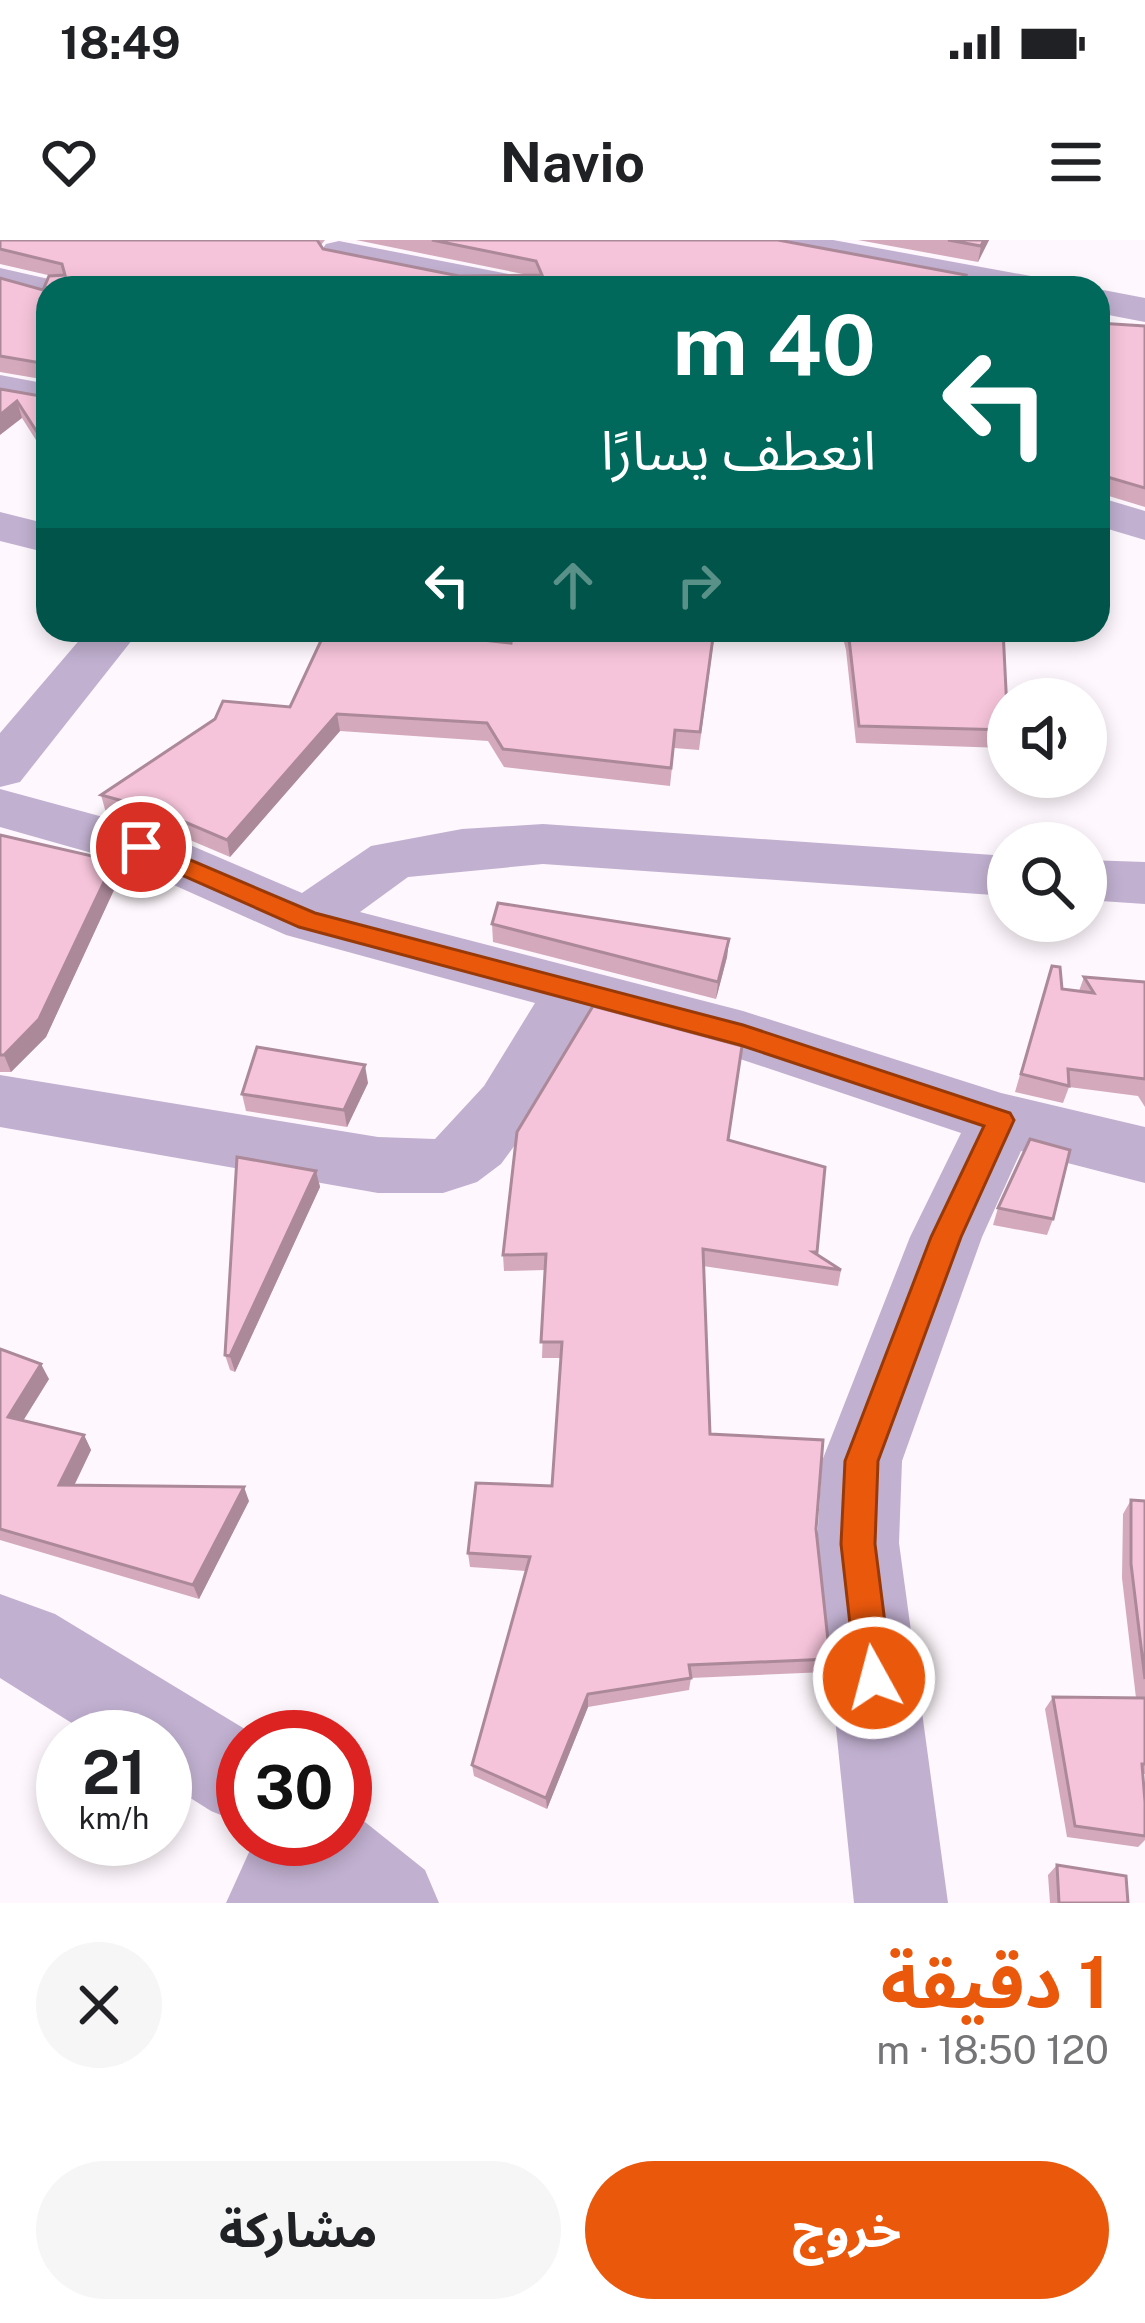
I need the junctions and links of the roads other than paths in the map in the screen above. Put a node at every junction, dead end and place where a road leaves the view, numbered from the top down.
1 (299, 240) edge
2 (772, 240) edge
3 (342, 246) edge
4 (930, 265) edge
5 (327, 276) edge
6 (468, 276) edge
7 (978, 276) edge
8 (0, 280) edge
9 (36, 288) edge
10 (1110, 303) edge
11 (1145, 310) edge
12 (0, 388) edge
13 (36, 395) edge
14 (1110, 515) edge
15 (0, 526) edge
16 (1145, 526) edge
17 (36, 536) edge
18 (105, 642) edge
19 (0, 769) edge
20 (0, 808) edge
21 (987, 875) edge
22 (1107, 881) edge
23 (1145, 883) edge
24 (308, 920) junction
25 (574, 992) junction
26 (0, 1101) edge
27 (1000, 1120) junction
28 (1145, 1155) edge
29 (0, 1636) edge
30 (216, 1762) edge
31 (294, 1866) edge
32 (344, 1866) edge
33 (273, 1903) edge
34 (392, 1903) edge
35 (901, 1903) edge

1 - 3 street
2 - 4 street
3 - 5 street
3 - 6 street
4 - 7 street
8 - 9 street
10 - 11 street
12 - 13 street
14 - 16 street
15 - 17 street
18 - 19 street
20 - 24 street
21 - 24 street
22 - 23 street
24 - 25 street
25 - 26 street
25 - 27 street
27 - 28 street
27 - 35 street
29 - 30 street
31 - 33 street
32 - 34 street

